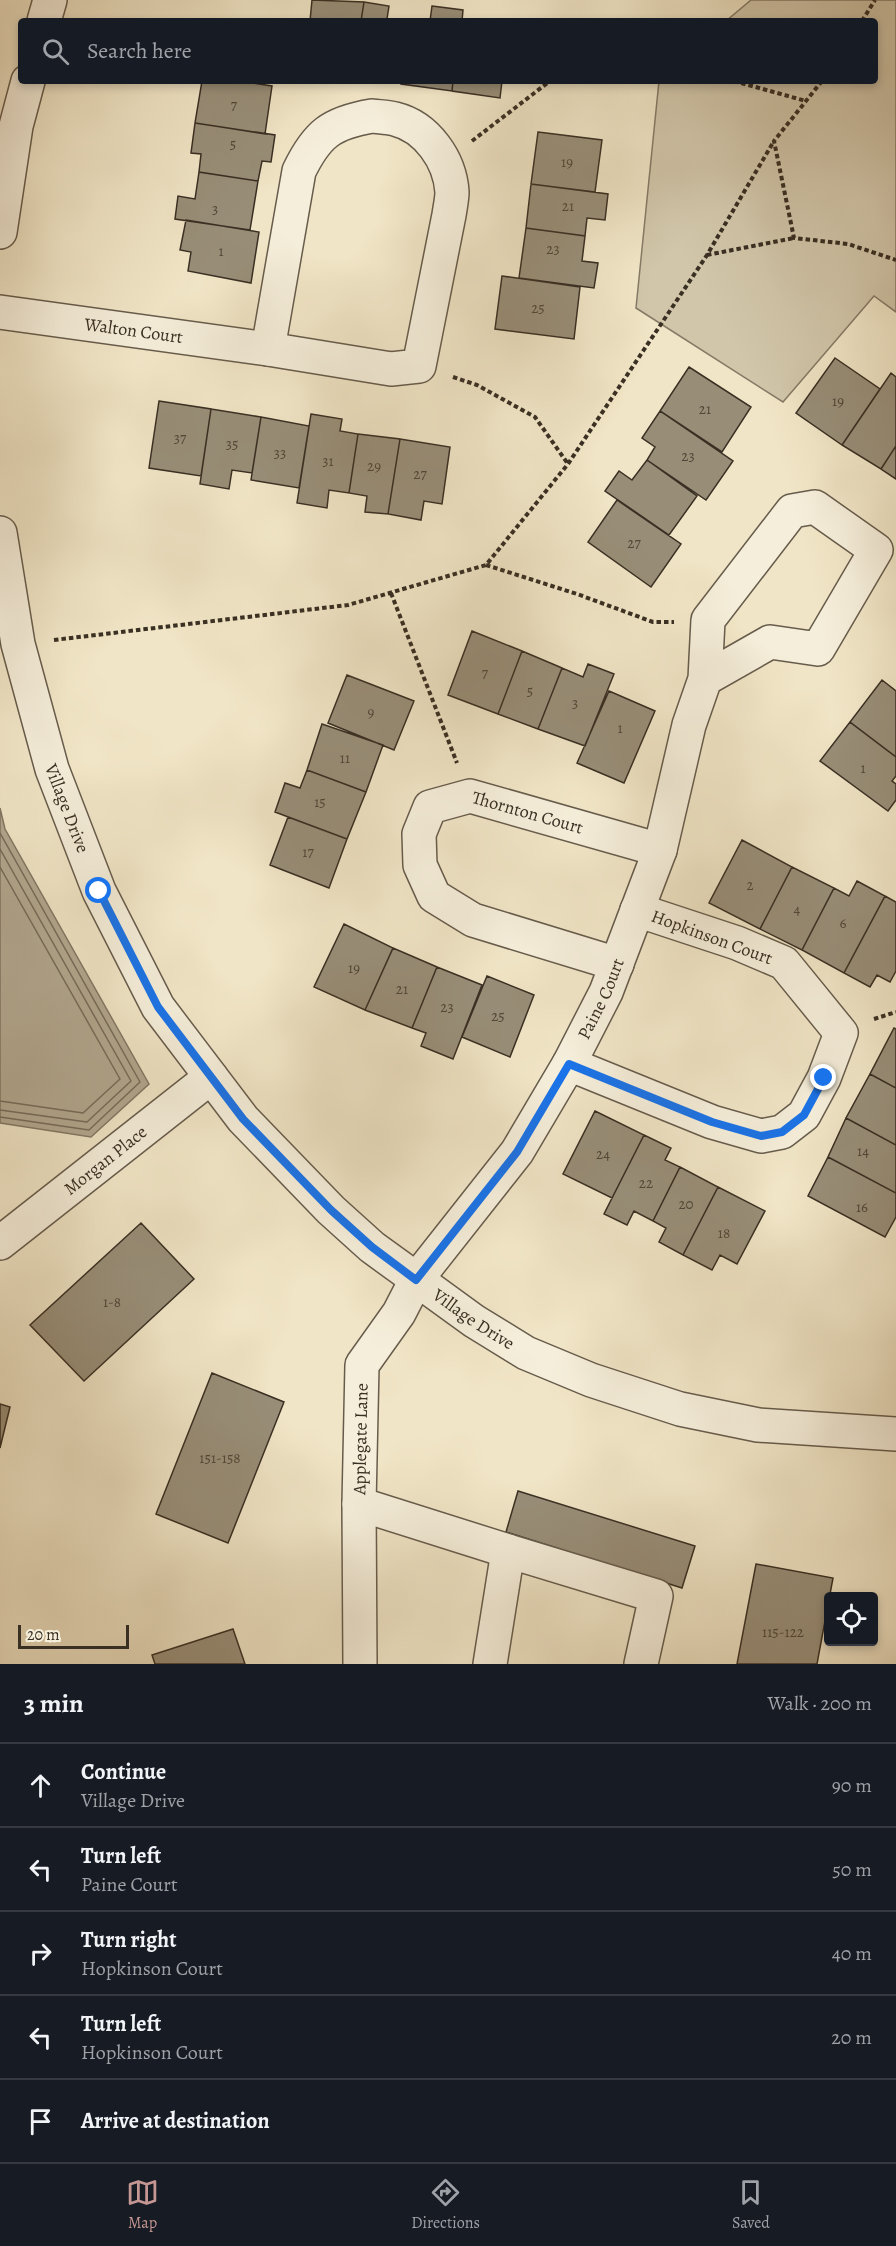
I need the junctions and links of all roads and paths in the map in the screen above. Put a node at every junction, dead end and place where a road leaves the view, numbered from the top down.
1 (50, 0) edge
2 (875, 0) edge
3 (45, 18) edge
4 (864, 18) edge
5 (27, 84) edge
6 (546, 84) edge
7 (745, 84) edge
8 (820, 84) edge
9 (806, 101) junction
10 (774, 141) junction
11 (447, 168) junction
12 (0, 232) edge
13 (794, 238) junction
14 (707, 255) junction
15 (896, 260) edge
16 (0, 312) edge
17 (268, 349) junction
18 (418, 366) junction
19 (568, 464) junction
20 (0, 533) edge
21 (486, 565) junction
22 (391, 593) junction
23 (708, 620) junction
24 (18, 644) junction
25 (705, 679) junction
26 (470, 796) junction
27 (660, 850) junction
28 (637, 910) junction
29 (616, 964) junction
30 (569, 1064) junction
31 (211, 1077) junction
32 (0, 1244) edge
33 (416, 1280) junction
34 (896, 1434) edge
35 (359, 1504) junction
36 (508, 1551) junction
37 (360, 1664) edge
38 (490, 1664) edge
39 (641, 1664) edge

1 - 3 street
2 - 4 path
5 - 12 street
6 - 11 path
7 - 9 path
8 - 9 path
9 - 10 path
10 - 13 path
10 - 14 path
11 - 17 street
11 - 18 street
13 - 14 path
13 - 15 path
14 - 19 path
16 - 17 street, Walton Court
17 - 18 street, Walton Court
18 - 19 path
19 - 21 path
20 - 24 street, Village Drive
21 - 22 path
21 - 23 path
22 - 24 path
22 - 26 path
23 - 25 street, Paine Court
23 - 25 street
24 - 31 street, Village Drive
25 - 27 street, Paine Court
26 - 27 street, Thornton Court
26 - 29 street, Thornton Court
27 - 28 street, Paine Court
28 - 29 street, Paine Court
28 - 30 street, Hopkinson Court
29 - 30 street, Paine Court
30 - 33 street, Paine Court
31 - 32 street, Morgan Place
31 - 33 street, Village Drive
33 - 34 street, Village Drive
33 - 35 street, Applegate Lane
35 - 36 street, Applegate Lane
35 - 37 street, Applegate Lane
36 - 38 street
36 - 39 street, Applegate Lane

